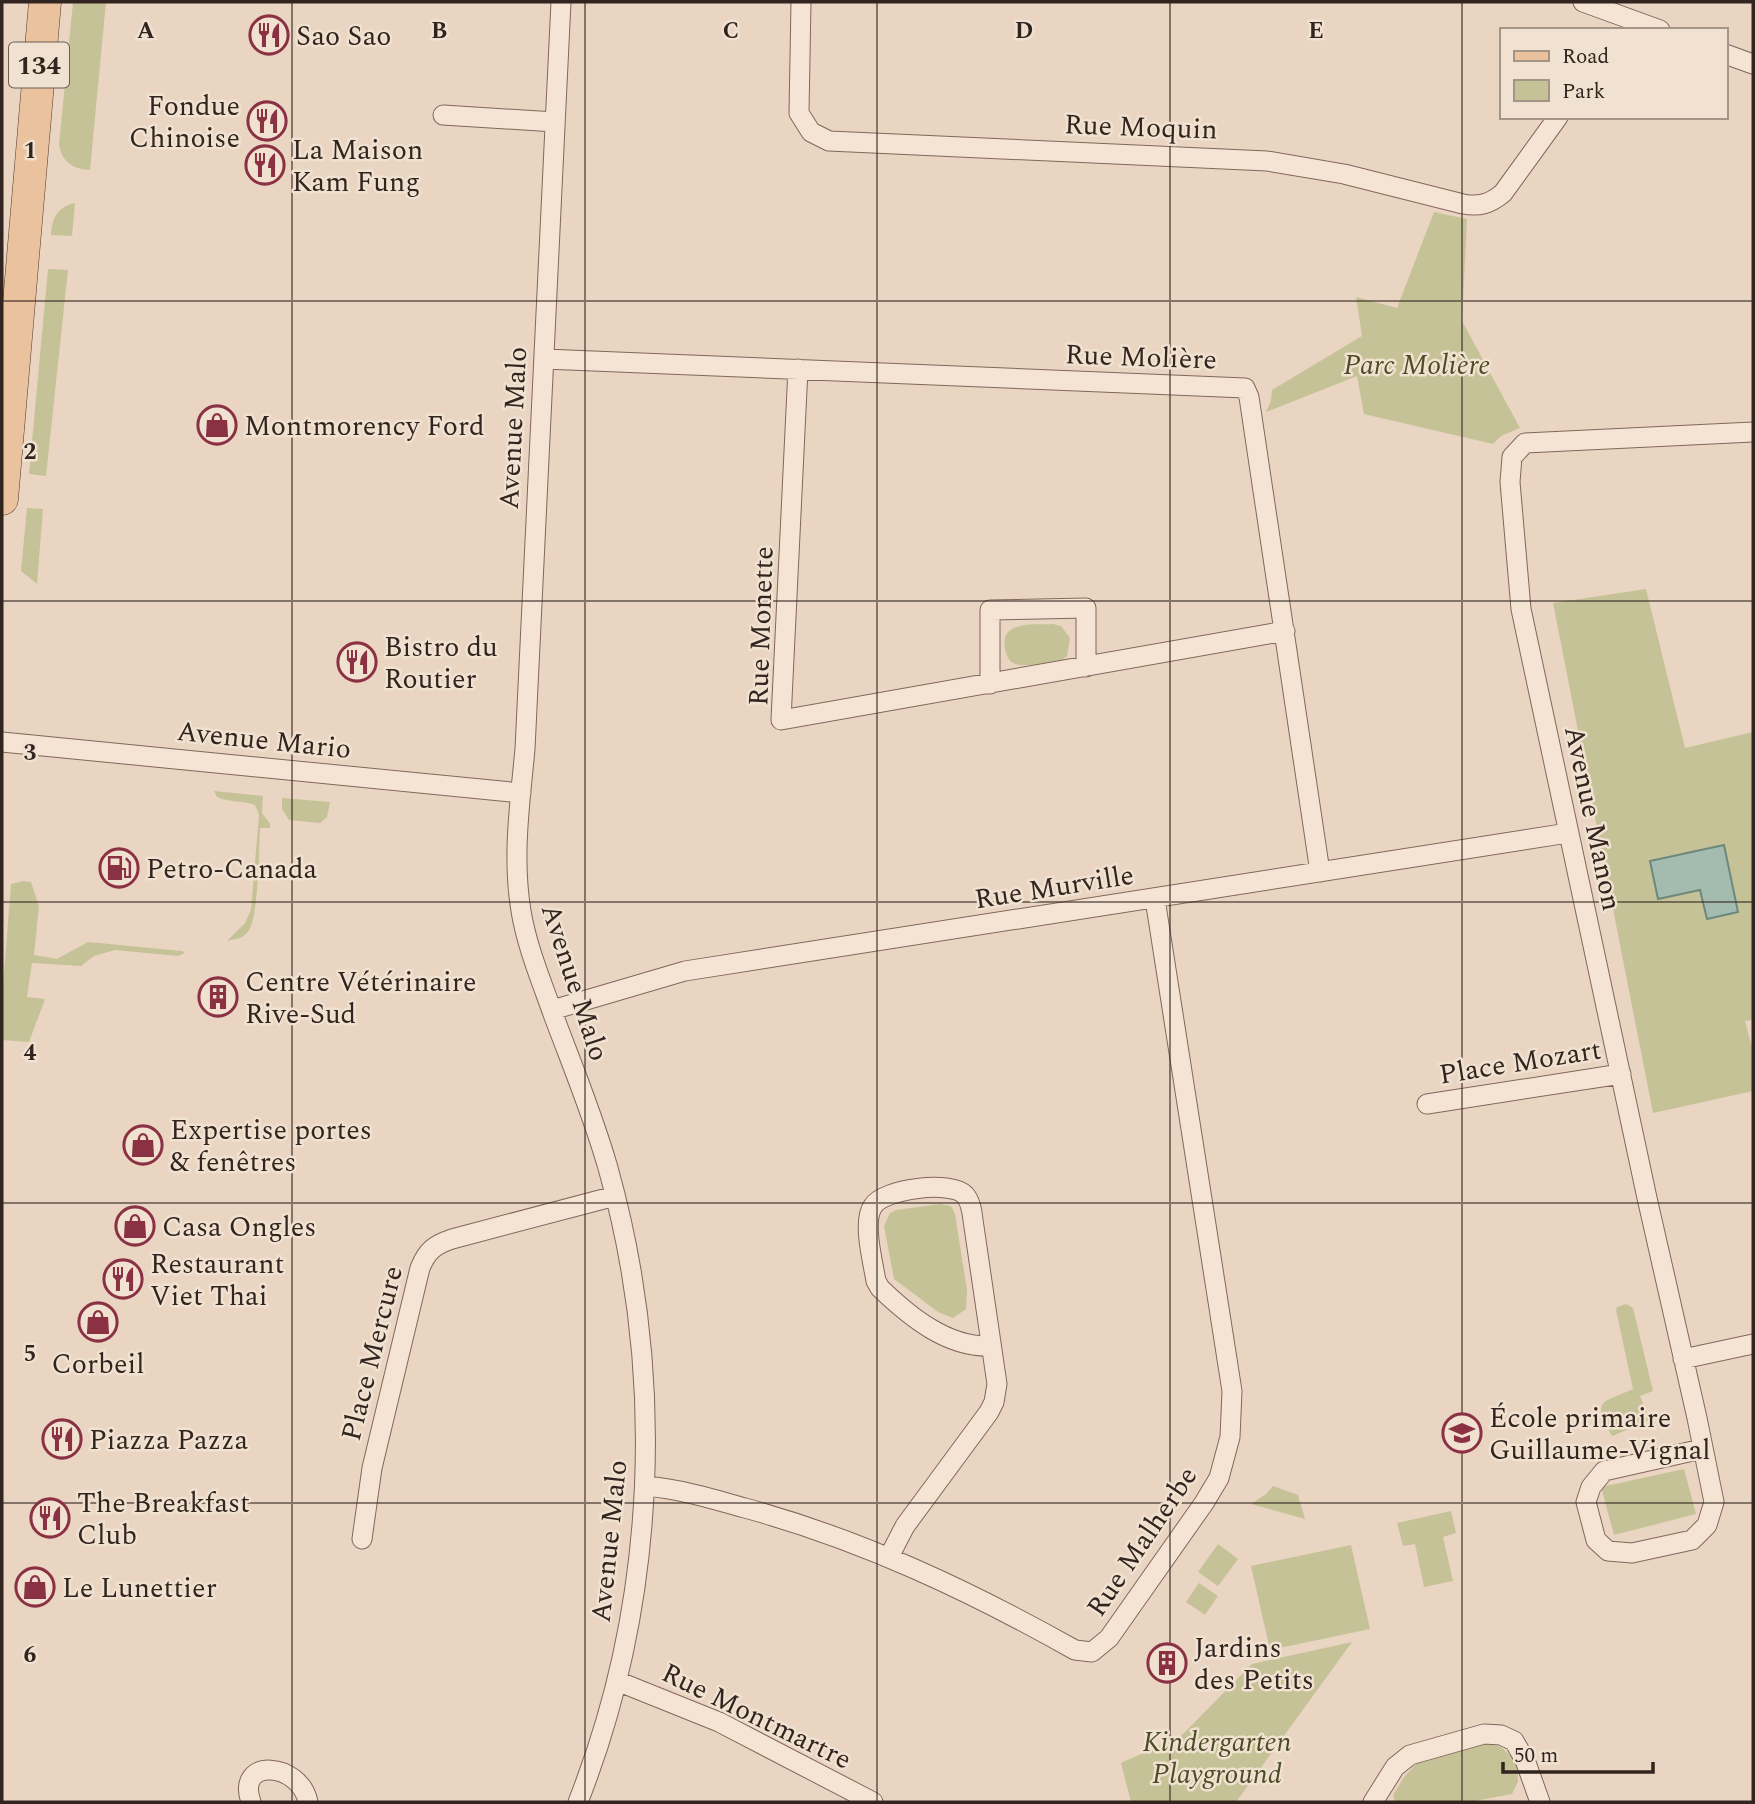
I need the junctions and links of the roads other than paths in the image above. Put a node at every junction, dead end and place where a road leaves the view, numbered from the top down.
1 (45, 2) edge
2 (561, 2) edge
3 (801, 2) edge
4 (1583, 2) edge
5 (1623, 24) edge
6 (1648, 28) edge
7 (1727, 55) edge
8 (1753, 64) edge
9 (443, 115) dead end
10 (1557, 119) edge
11 (555, 122) junction
12 (544, 359) junction
13 (798, 369) junction
14 (1753, 432) edge
15 (2, 499) edge
16 (1285, 631) junction
17 (1086, 667) junction
18 (990, 684) junction
19 (2, 742) edge
20 (521, 793) junction
21 (1568, 833) junction
22 (1320, 872) junction
23 (1155, 899) junction
24 (552, 1010) junction
25 (1621, 1074) junction
26 (1427, 1104) dead end
27 (615, 1196) junction
28 (1753, 1344) edge
29 (991, 1346) junction
30 (1684, 1359) junction
31 (1702, 1450) junction
32 (646, 1486) junction
33 (362, 1539) dead end
34 (889, 1557) junction
35 (617, 1681) junction
36 (251, 1802) edge
37 (308, 1802) edge
38 (578, 1802) edge
39 (873, 1802) edge
40 (1373, 1802) edge
41 (1539, 1802) edge

1 - 15 main road, 134
2 - 11 street, Avenue Malo
3 - 10 street, Rue Moquin
4 - 5 street
5 - 6 street
7 - 8 street
9 - 11 street
11 - 12 street, Avenue Malo
12 - 13 street, Rue Molière
12 - 20 street, Avenue Malo
13 - 16 street, Rue Molière
13 - 18 street, Rue Monette
14 - 21 street, Avenue Manon
16 - 17 street, Rue Monette
16 - 22 street, Rue Molière
17 - 18 street, Rue Monette
17 - 18 street
19 - 20 street, Avenue Mario
20 - 24 street, Avenue Malo
21 - 22 street, Rue Murville
21 - 25 street, Avenue Manon
22 - 23 street, Rue Murville
23 - 24 street, Rue Murville
23 - 34 street, Rue Malherbe
24 - 27 street, Avenue Malo
25 - 26 street, Place Mozart
25 - 30 street, Avenue Manon
27 - 32 street, Avenue Malo
27 - 33 street, Place Mercure
28 - 30 street
29 - 29 street
29 - 34 street
30 - 31 street, Avenue Manon
31 - 31 street
32 - 34 street, Rue Malherbe
32 - 35 street, Avenue Malo
35 - 38 street, Avenue Malo
35 - 39 street, Rue Montmartre
36 - 37 street
40 - 41 street

